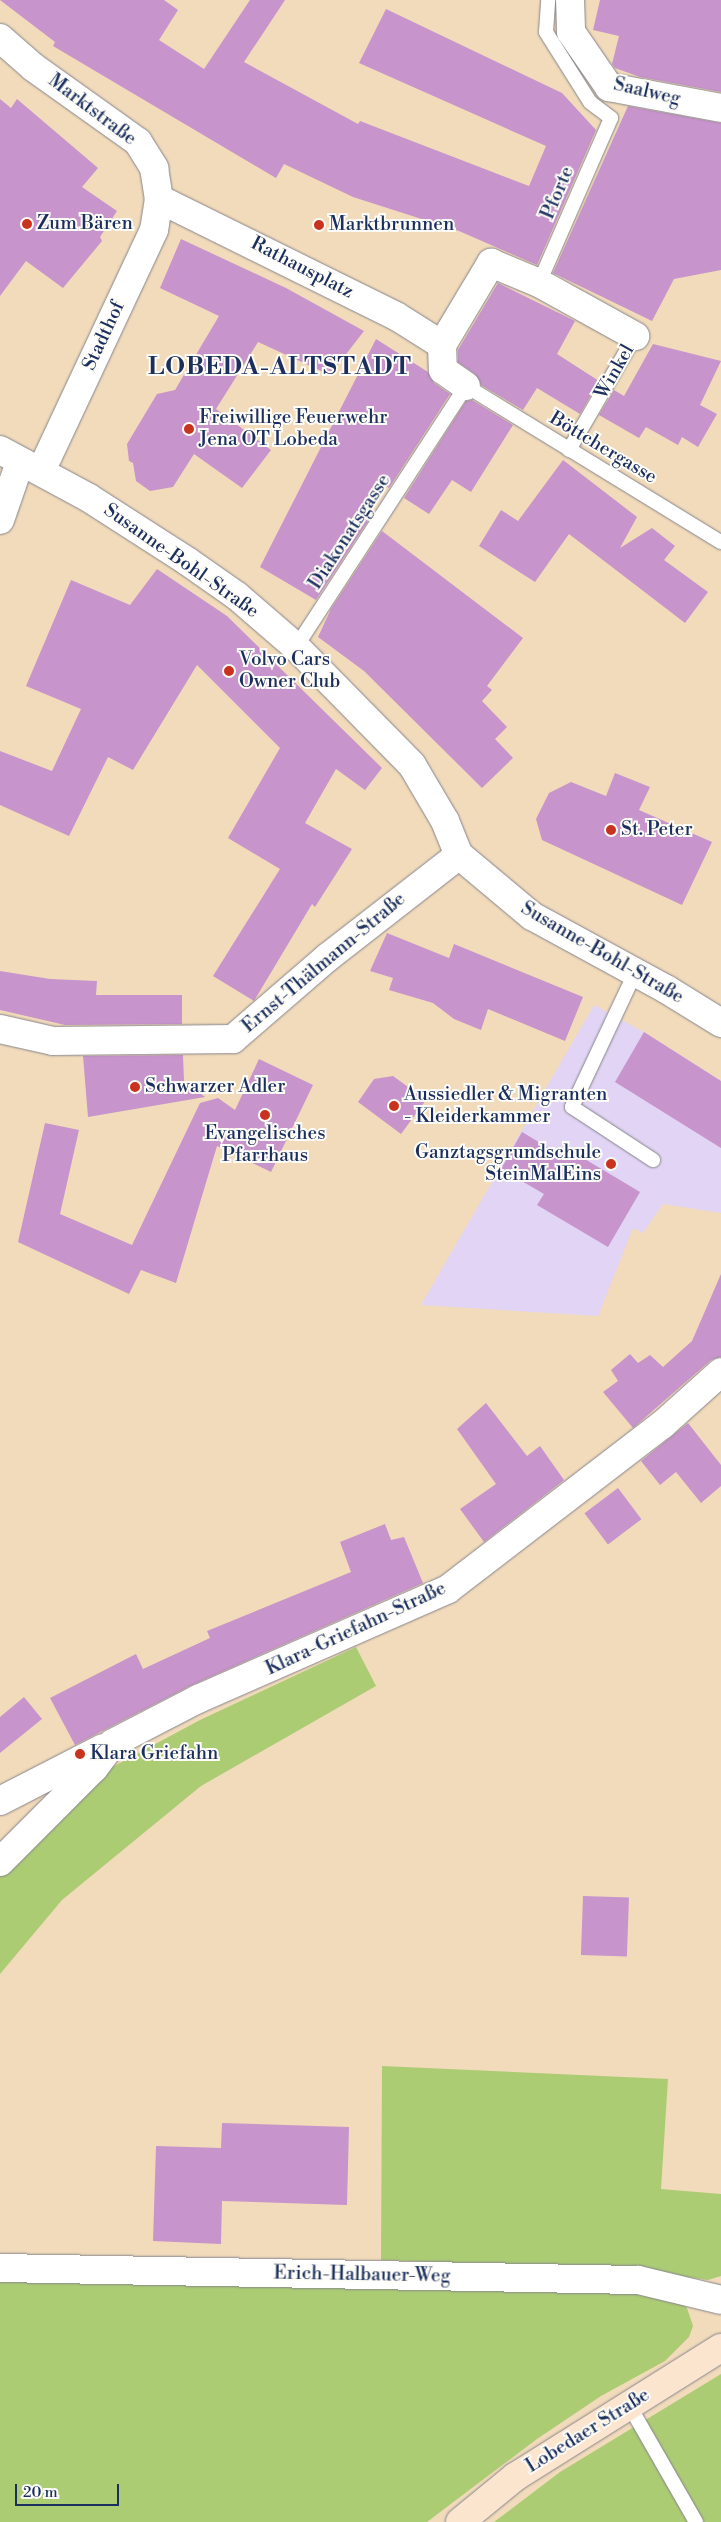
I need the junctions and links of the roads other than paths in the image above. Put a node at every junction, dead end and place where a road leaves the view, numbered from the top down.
1 (548, 0) edge
2 (570, 0) edge
3 (0, 38) edge
4 (721, 108) edge
5 (159, 199) junction
6 (539, 284) junction
7 (635, 336) joint
8 (442, 345) junction
9 (466, 386) junction
10 (569, 450) junction
11 (20, 461) edge
12 (0, 520) edge
13 (721, 542) edge
14 (296, 646) junction
15 (459, 855) junction
16 (635, 972) junction
17 (721, 1023) edge
18 (0, 1029) edge
19 (653, 1160) dead end
20 (721, 1372) edge
21 (114, 1742) junction
22 (0, 1801) edge
23 (0, 1862) edge
24 (0, 2268) edge
25 (721, 2300) edge
26 (721, 2348) edge
27 (629, 2406) junction
28 (460, 2522) edge
29 (696, 2522) edge

1 - 6 lane, Pforte
2 - 4 street, Saalweg
3 - 5 street, Marktstraße
5 - 8 street, Rathausplatz
5 - 11 street, Stadthof
6 - 7 street, Winkel
6 - 8 street
7 - 10 lane, Winkel
8 - 9 street
9 - 10 lane, Böttchergasse
9 - 14 lane, Diakonatsgasse
10 - 13 lane, Böttchergasse
11 - 12 street, Stadthof
11 - 14 street, Susanne-Bohl-Straße
14 - 15 street, Susanne-Bohl-Straße
15 - 16 street, Susanne-Bohl-Straße
15 - 18 street, Ernst-Thälmann-Straße
16 - 17 street, Susanne-Bohl-Straße
16 - 19 lane
20 - 21 street, Klara-Griefahn-Straße
21 - 22 street, Klara-Griefahn-Straße
21 - 23 street, Klara-Griefahn-Straße
24 - 25 street, Erich-Halbauer-Weg
26 - 27 main road, Lobedaer Straße
27 - 28 main road, Lobedaer Straße
27 - 29 lane

